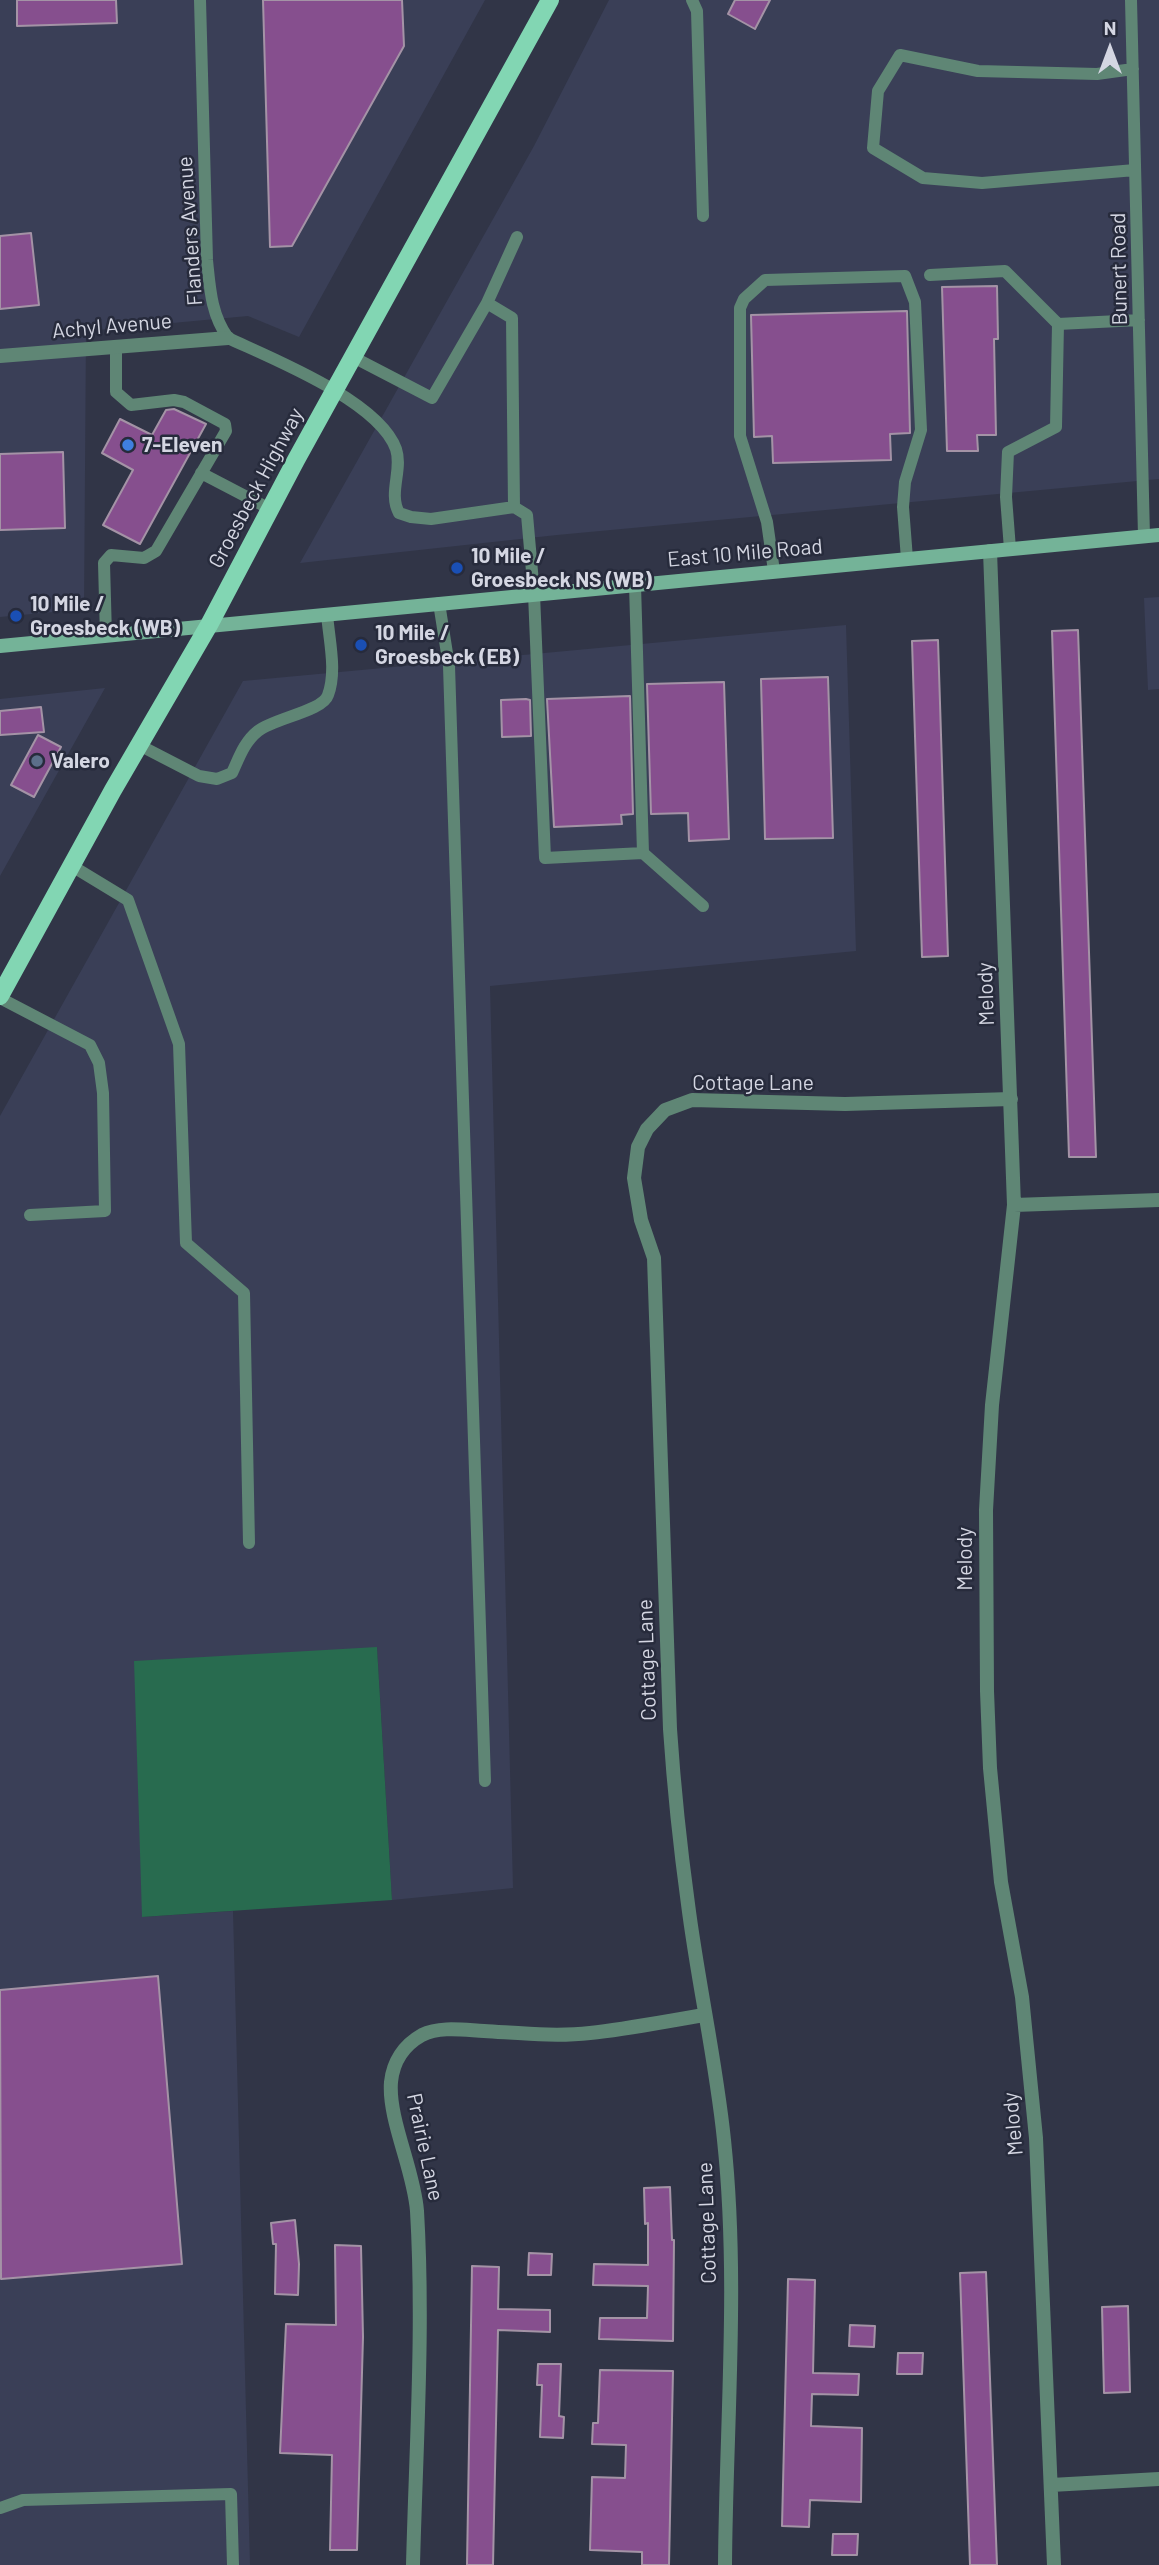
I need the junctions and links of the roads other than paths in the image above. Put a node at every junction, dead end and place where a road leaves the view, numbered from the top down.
1 (200, 0) edge
2 (692, 0) edge
3 (1132, 0) edge
4 (548, 1) edge
5 (1133, 69) junction
6 (1135, 170) junction
7 (703, 216) dead end
8 (517, 237) dead end
9 (930, 275) dead end
10 (487, 303) junction
11 (1139, 320) junction
12 (1058, 324) junction
13 (228, 338) junction
14 (116, 347) junction
15 (0, 356) edge
16 (353, 357) junction
17 (335, 389) junction
18 (201, 473) junction
19 (514, 507) junction
20 (270, 509) junction
21 (1152, 536) edge
22 (1010, 549) junction
23 (990, 551) junction
24 (907, 559) junction
25 (774, 571) junction
26 (635, 585) junction
27 (534, 594) junction
28 (439, 603) junction
29 (327, 614) junction
30 (209, 625) junction
31 (106, 636) junction
32 (0, 646) edge
33 (139, 745) junction
34 (643, 853) junction
35 (72, 866) junction
36 (703, 906) dead end
37 (0, 997) edge
38 (1011, 1099) junction
39 (1159, 1200) edge
40 (1014, 1205) junction
41 (30, 1215) dead end
42 (249, 1543) dead end
43 (485, 1781) dead end
44 (705, 2015) junction
45 (1159, 2479) edge
46 (1051, 2485) junction
47 (0, 2508) edge
48 (233, 2565) edge
49 (413, 2565) edge
50 (725, 2565) edge
51 (1054, 2565) edge

1 - 13 lane, Flanders Avenue
2 - 7 lane
3 - 5 lane, Bunert Road
4 - 16 main road, Groesbeck Highway
5 - 6 lane, Bunert Road
5 - 6 lane
6 - 11 lane, Bunert Road
8 - 10 lane
9 - 12 lane
10 - 16 lane
10 - 19 lane
11 - 12 lane
11 - 21 lane, Bunert Road
12 - 22 lane
13 - 14 street, Achyl Avenue
13 - 17 lane
14 - 15 street, Achyl Avenue
14 - 18 lane
16 - 17 main road, Groesbeck Highway
17 - 19 lane
17 - 20 main road, Groesbeck Highway
18 - 20 lane
18 - 31 lane
19 - 27 lane
20 - 30 main road, Groesbeck Highway
21 - 22 main road, East 10 Mile Road
22 - 23 main road, East 10 Mile Road
23 - 24 main road, East 10 Mile Road
23 - 38 street, Melody
24 - 25 main road, East 10 Mile Road
24 - 25 lane
25 - 26 main road, East 10 Mile Road
26 - 27 main road, East 10 Mile Road
26 - 34 lane
27 - 28 main road, East 10 Mile Road
27 - 34 lane
28 - 29 main road, East 10 Mile Road
28 - 43 lane
29 - 30 main road, East 10 Mile Road
29 - 33 lane
30 - 31 main road, East 10 Mile Road
30 - 33 main road, Groesbeck Highway
31 - 32 main road, East 10 Mile Road
33 - 35 main road, Groesbeck Highway
34 - 36 lane
35 - 37 main road, Groesbeck Highway
35 - 42 lane
37 - 41 lane
38 - 40 street, Melody
38 - 44 street, Cottage Lane
39 - 40 street
40 - 46 street, Melody
44 - 49 street, Prairie Lane
44 - 50 street, Cottage Lane
45 - 46 street
46 - 51 street, Melody
47 - 48 lane

